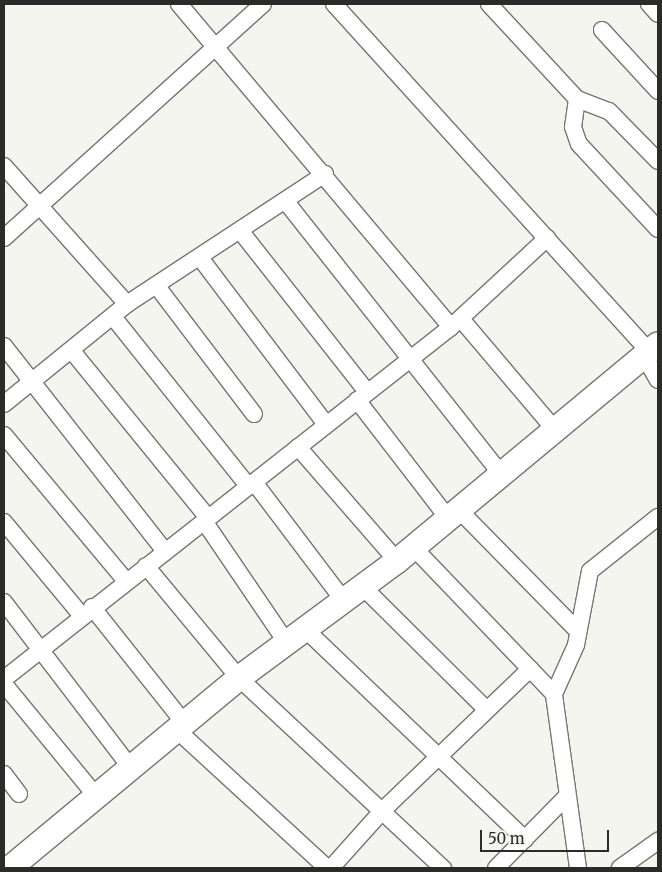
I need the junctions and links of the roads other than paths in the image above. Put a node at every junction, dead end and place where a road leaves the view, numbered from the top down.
1 (179, 4) edge
2 (263, 4) edge
3 (334, 4) edge
4 (489, 4) edge
5 (649, 4) edge
6 (658, 14) edge
7 (602, 30) dead end
8 (215, 46) junction
9 (658, 91) edge
10 (577, 99) junction
11 (658, 161) edge
12 (4, 166) edge
13 (325, 174) junction
14 (287, 203) junction
15 (41, 205) junction
16 (658, 230) edge
17 (242, 233) junction
18 (4, 238) edge
19 (547, 238) junction
20 (201, 259) junction
21 (156, 286) junction
22 (127, 304) junction
23 (114, 318) junction
24 (456, 323) junction
25 (4, 346) edge
26 (72, 351) junction
27 (651, 351) edge
28 (409, 360) junction
29 (32, 378) junction
30 (658, 380) edge
31 (362, 396) junction
32 (4, 404) edge
33 (254, 414) dead end
34 (326, 424) junction
35 (555, 430) junction
36 (4, 435) edge
37 (298, 447) junction
38 (501, 474) junction
39 (251, 484) junction
40 (453, 514) junction
41 (658, 517) edge
42 (206, 520) junction
43 (4, 522) edge
44 (165, 551) junction
45 (406, 554) junction
46 (146, 566) junction
47 (126, 581) junction
48 (353, 594) junction
49 (4, 602) edge
50 (87, 612) junction
51 (577, 630) junction
52 (296, 637) junction
53 (43, 648) junction
54 (530, 669) junction
55 (239, 678) junction
56 (4, 680) edge
57 (4, 684) edge
58 (554, 694) junction
59 (486, 709) junction
60 (181, 727) junction
61 (437, 756) junction
62 (130, 767) junction
63 (4, 774) edge
64 (19, 794) dead end
65 (96, 796) junction
66 (566, 798) junction
67 (383, 810) junction
68 (525, 839) junction
69 (657, 843) edge
70 (10, 868) edge
71 (326, 868) edge
72 (331, 868) edge
73 (443, 868) edge
74 (496, 868) edge
75 (578, 868) edge
76 (620, 868) edge

1 - 8 street
2 - 8 street
3 - 19 street
4 - 10 street
5 - 6 street
7 - 9 street
8 - 13 street
8 - 15 street
10 - 11 street
10 - 16 street
12 - 15 street
13 - 14 street
13 - 24 street
14 - 17 street
14 - 28 street
15 - 18 street
15 - 22 street
17 - 20 street
17 - 31 street
19 - 24 street
19 - 27 street
20 - 21 street
20 - 34 street
21 - 22 street
21 - 33 street
22 - 23 street
23 - 26 street
23 - 39 street
24 - 28 street
24 - 35 street
25 - 29 street
26 - 29 street
26 - 42 street
27 - 30 street
27 - 35 street
28 - 31 street
28 - 38 street
29 - 32 street
29 - 44 street
31 - 34 street
31 - 40 street
34 - 37 street
35 - 38 street
36 - 47 street
37 - 39 street
37 - 45 street
38 - 40 street
39 - 42 street
39 - 48 street
40 - 45 street
40 - 51 street
41 - 51 street
42 - 44 street
42 - 52 street
43 - 50 street
44 - 46 street
45 - 48 street
45 - 54 street
46 - 47 street
46 - 55 street
47 - 50 street
48 - 52 street
48 - 59 street
49 - 53 street
50 - 53 street
50 - 60 street
51 - 58 street
52 - 55 street
52 - 61 street
53 - 56 street
53 - 62 street
54 - 58 street
54 - 59 street
55 - 60 street
55 - 67 street
57 - 65 street
58 - 66 street
59 - 61 street
60 - 62 street
60 - 71 street
61 - 67 street
61 - 68 street
62 - 65 street
63 - 64 street
65 - 70 street
66 - 68 street
66 - 75 street
67 - 72 street
67 - 73 street
68 - 74 street
69 - 76 street

